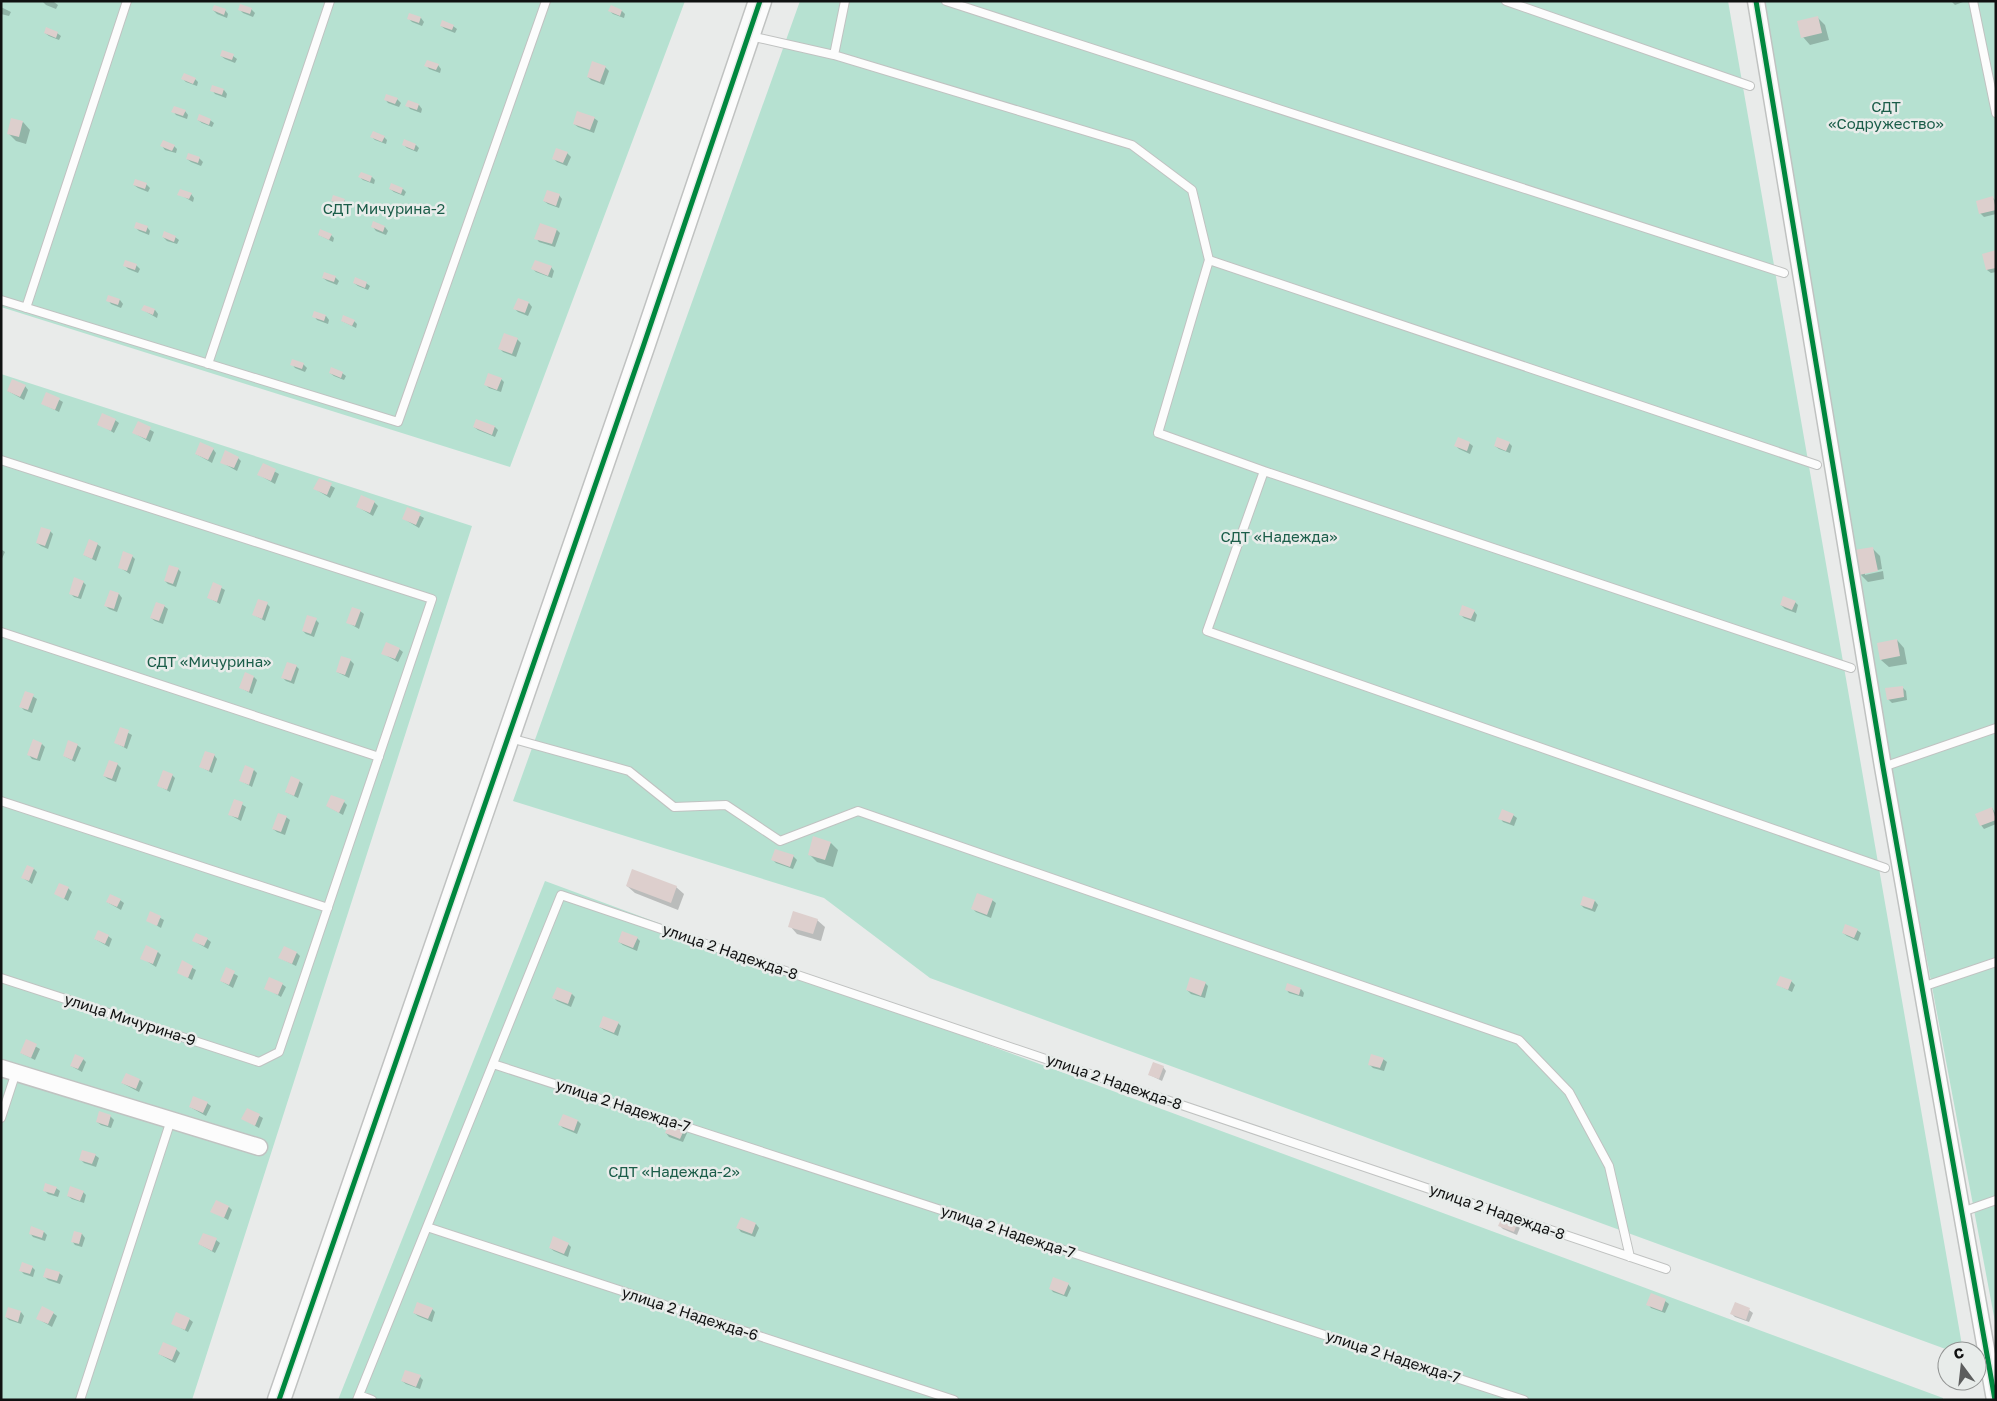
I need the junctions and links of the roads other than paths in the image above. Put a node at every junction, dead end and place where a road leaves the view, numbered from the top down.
1 (127, 1) edge
2 (330, 1) edge
3 (546, 1) edge
4 (760, 1) edge
5 (845, 1) edge
6 (946, 1) edge
7 (1506, 1) edge
8 (1756, 1) edge
9 (1973, 1) edge
10 (748, 36) junction
11 (834, 55) junction
12 (1750, 86) dead end
13 (1996, 113) edge
14 (1209, 260) junction
15 (1784, 274) dead end
16 (1, 300) edge
17 (26, 308) junction
18 (208, 364) junction
19 (1, 460) edge
20 (1817, 465) dead end
21 (1264, 471) junction
22 (1, 632) edge
23 (1851, 668) dead end
24 (1996, 728) edge
25 (508, 737) junction
26 (379, 757) junction
27 (1883, 767) junction
28 (1, 801) edge
29 (1885, 868) dead end
30 (328, 908) junction
31 (1996, 962) edge
32 (1, 978) edge
33 (1922, 987) junction
34 (493, 1064) junction
35 (8, 1070) edge
36 (1, 1118) edge
37 (171, 1120) junction
38 (259, 1147) dead end
39 (1996, 1200) edge
40 (1962, 1212) junction
41 (427, 1228) junction
42 (1630, 1257) junction
43 (1666, 1269) dead end
44 (358, 1398) edge
45 (80, 1400) edge
46 (279, 1400) edge
47 (372, 1400) edge
48 (954, 1400) edge
49 (1524, 1400) edge
50 (1995, 1400) edge

1 - 17 lane
2 - 18 lane
3 - 18 lane
4 - 10 street
5 - 11 lane
6 - 15 lane
7 - 12 lane
8 - 27 street
9 - 13 lane
10 - 11 lane
10 - 25 street
11 - 14 lane
14 - 20 lane
14 - 21 lane
16 - 17 lane
17 - 18 lane
19 - 26 lane
21 - 23 lane
21 - 29 lane
22 - 26 lane
24 - 27 lane
25 - 42 lane
25 - 46 street
26 - 30 lane
27 - 33 street
28 - 30 lane
30 - 32 lane, улица Мичурина-9
31 - 33 lane
33 - 40 street
34 - 41 lane
34 - 42 lane, улица 2 Надежда-8
34 - 49 lane, улица 2 Надежда-7
35 - 36 lane
35 - 37 street
37 - 38 street
37 - 45 lane
39 - 40 lane
40 - 50 street
41 - 44 lane
41 - 48 lane, улица 2 Надежда-6
42 - 43 lane, улица 2 Надежда-8
44 - 47 lane

